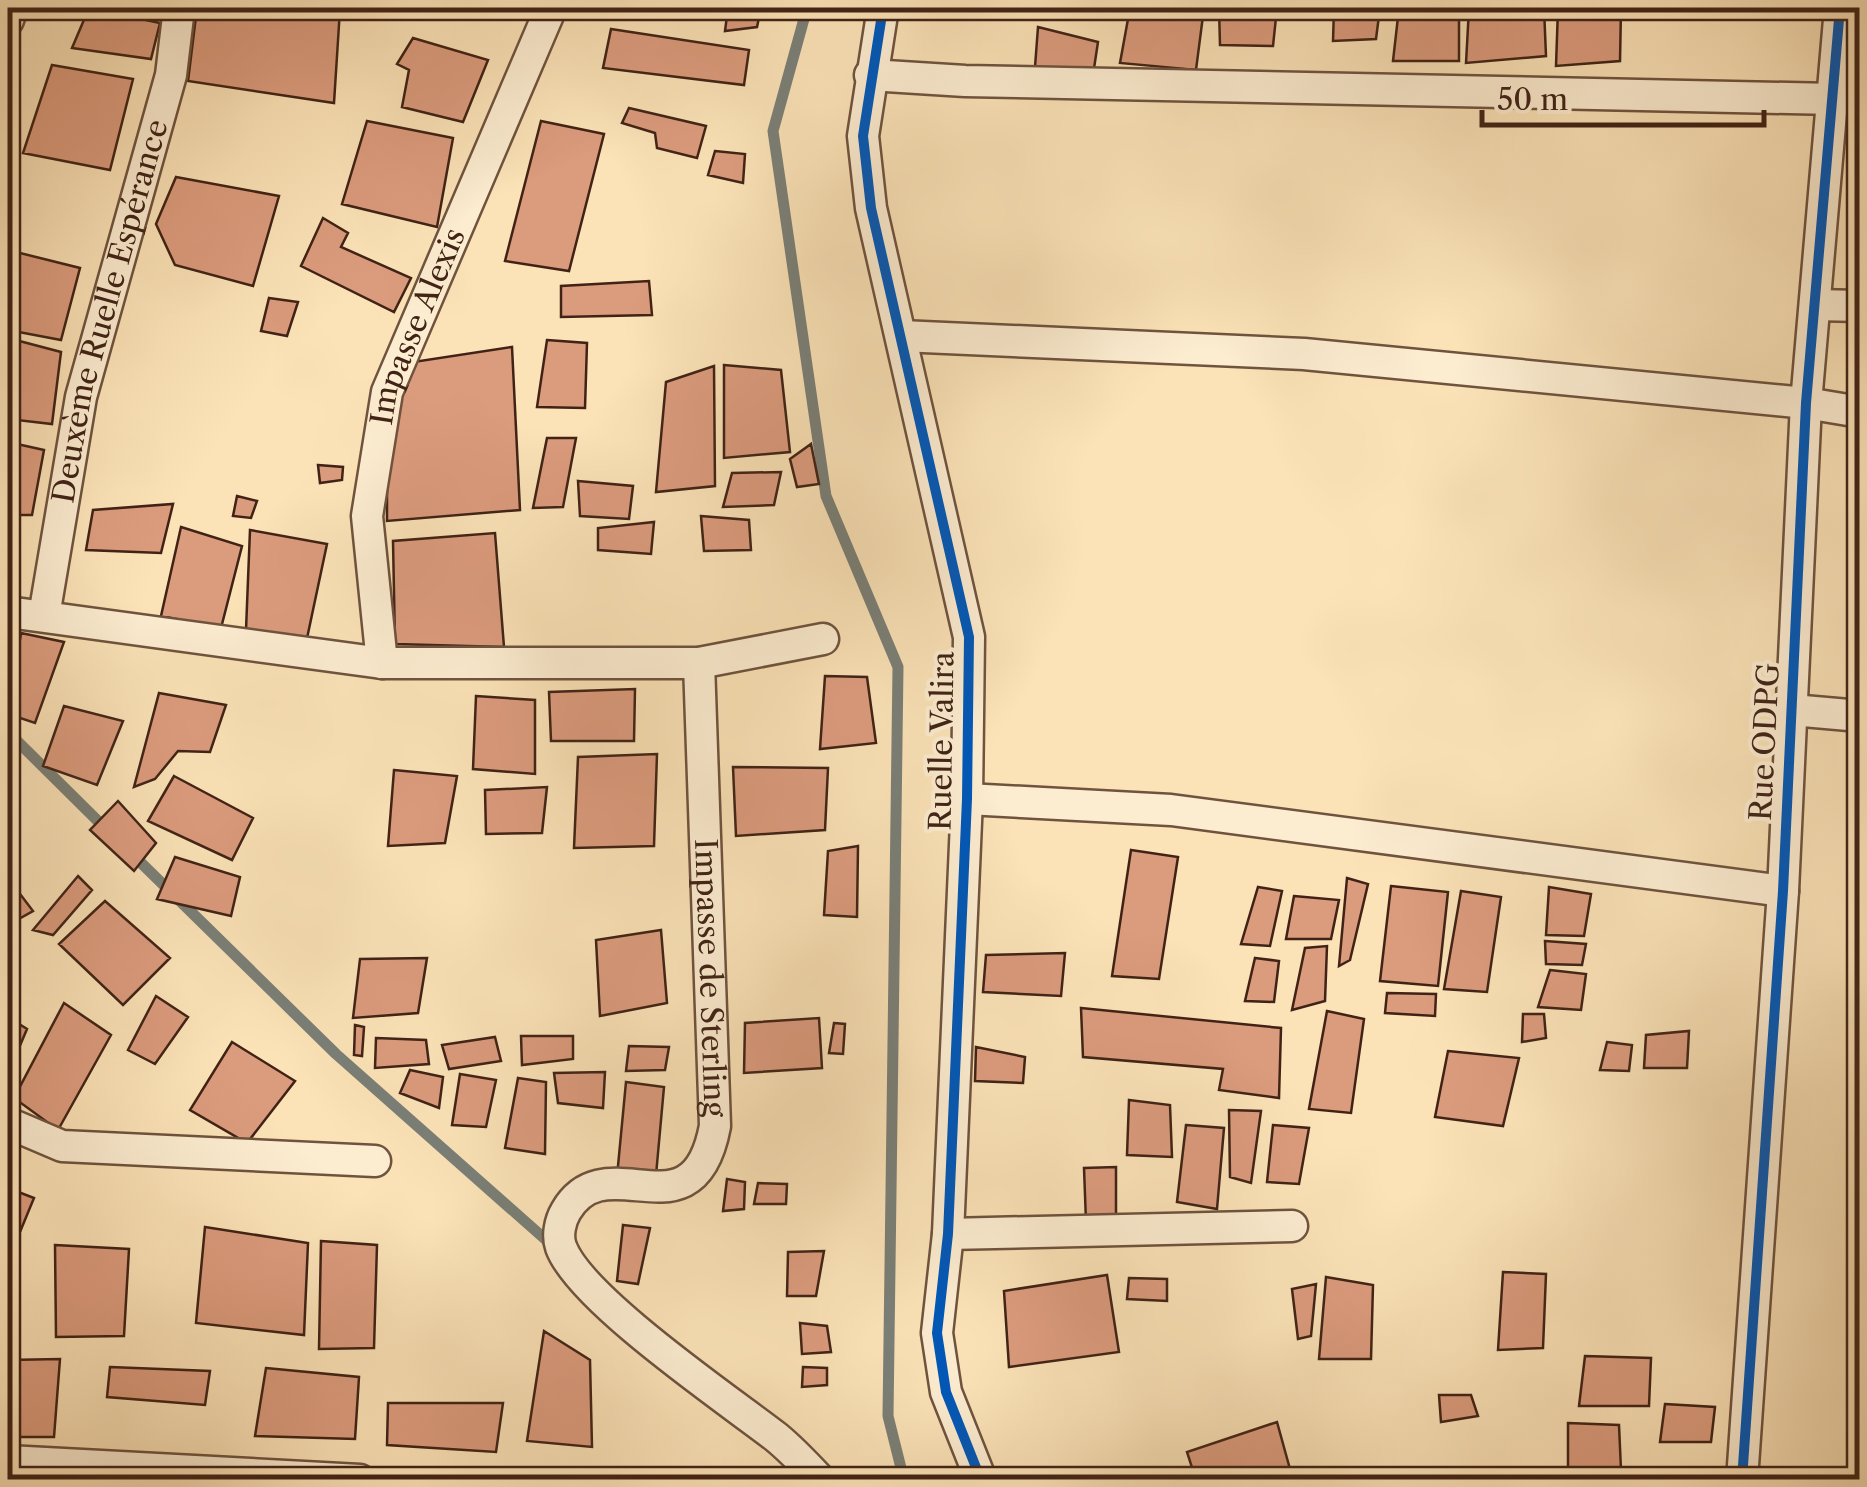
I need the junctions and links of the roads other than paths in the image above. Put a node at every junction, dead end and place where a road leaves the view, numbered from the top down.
1 (12, 8) edge
2 (179, 8) edge
3 (551, 8) edge
4 (883, 8) edge
5 (1840, 8) edge
6 (8, 20) edge
7 (870, 75) junction
8 (1834, 99) junction
9 (1816, 305) junction
10 (1860, 306) edge
11 (900, 336) junction
12 (1806, 403) junction
13 (1860, 412) edge
14 (8, 612) edge
15 (44, 616) junction
16 (823, 638) dead end
17 (699, 663) junction
18 (382, 664) junction
19 (1792, 710) junction
20 (1860, 716) edge
21 (968, 799) junction
22 (1782, 891) junction
23 (8, 1123) edge
24 (375, 1161) dead end
25 (1292, 1226) dead end
26 (948, 1234) junction
27 (8, 1461) edge
28 (360, 1480) edge
29 (820, 1480) edge
30 (981, 1480) edge
31 (1742, 1480) edge

1 - 6 street
2 - 15 street, Deuxème Ruelle Espérance
3 - 18 street, Impasse Alexis
4 - 7 street, Ruelle Valira
5 - 8 street, Rue ODPG
7 - 8 street
7 - 11 street, Ruelle Valira
8 - 9 street, Rue ODPG
9 - 10 street
9 - 12 street, Rue ODPG
11 - 12 street
11 - 21 street, Ruelle Valira
12 - 13 street
12 - 19 street, Rue ODPG
14 - 15 street
15 - 18 street
16 - 17 street
17 - 18 street
17 - 29 street, Impasse de Sterling
19 - 20 street
19 - 22 street, Rue ODPG
21 - 22 street
21 - 26 street, Ruelle Valira
22 - 31 street, Rue ODPG
23 - 24 street
25 - 26 street
26 - 30 street, Ruelle Valira
27 - 28 street

